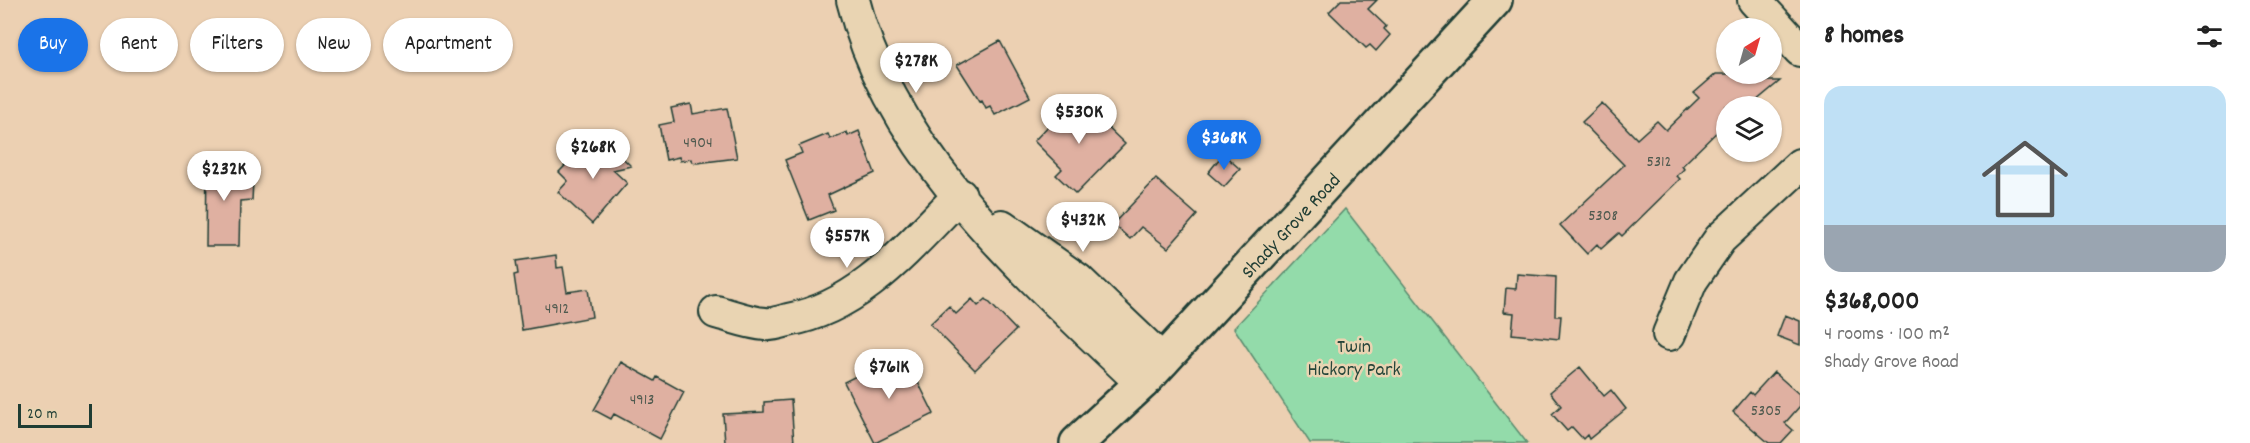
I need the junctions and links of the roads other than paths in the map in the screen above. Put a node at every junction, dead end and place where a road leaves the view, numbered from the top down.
1 (853, 0) edge
2 (1495, 0) edge
3 (1754, 0) edge
4 (1800, 50) edge
5 (1800, 165) edge
6 (960, 195) junction
7 (716, 312) dead end
8 (1669, 334) dead end
9 (1153, 372) junction
10 (1077, 443) edge

1 - 6 street
2 - 9 main road, Shady Grove Road
3 - 4 street
5 - 8 street
6 - 7 street
6 - 9 street
9 - 10 main road, Shady Grove Road

